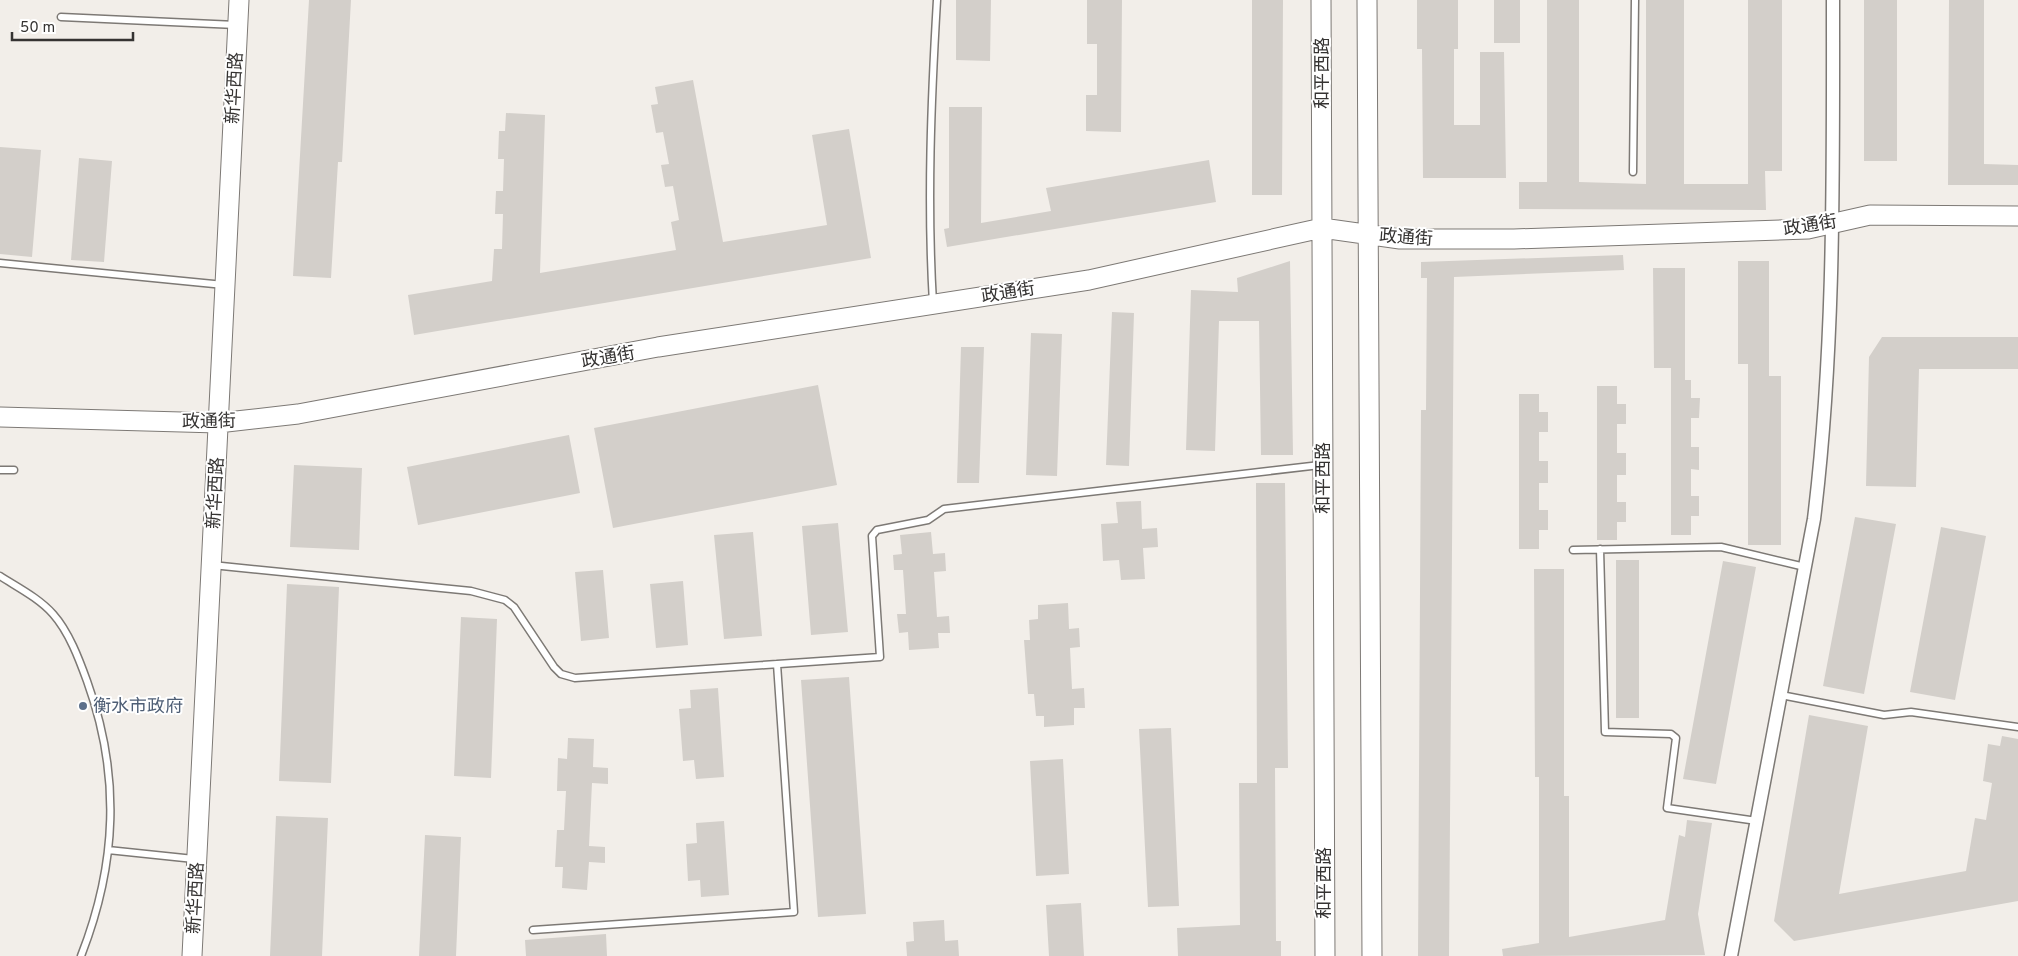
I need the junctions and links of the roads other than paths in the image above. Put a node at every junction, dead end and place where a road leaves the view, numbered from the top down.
1 (239, 0) edge
2 (937, 0) edge
3 (1321, 0) edge
4 (1367, 0) edge
5 (1635, 0) edge
6 (1833, 0) edge
7 (60, 17) dead end
8 (237, 25) junction
9 (1633, 172) dead end
10 (2018, 216) edge
11 (1834, 221) junction
12 (1322, 228) junction
13 (1368, 234) junction
14 (0, 263) edge
15 (225, 285) junction
16 (933, 304) junction
17 (0, 417) edge
18 (218, 423) junction
19 (1323, 465) junction
20 (0, 470) edge
21 (14, 470) dead end
22 (1600, 549) junction
23 (1573, 550) dead end
24 (211, 565) junction
25 (1805, 567) junction
26 (0, 576) edge
27 (777, 664) junction
28 (1781, 694) junction
29 (2018, 727) edge
30 (1757, 821) junction
31 (108, 850) junction
32 (197, 859) junction
33 (533, 930) dead end
34 (81, 956) edge
35 (192, 956) edge
36 (1325, 956) edge
37 (1372, 956) edge
38 (1731, 956) edge

1 - 8 street, 新华西路
2 - 16 lane
3 - 12 street, 和平西路
4 - 13 street
5 - 9 lane
6 - 11 street
7 - 8 lane
8 - 15 street, 新华西路
10 - 11 street, 政通街
11 - 13 street, 政通街
11 - 25 street
12 - 13 street, 政通街
12 - 16 street, 政通街
12 - 19 street, 和平西路
13 - 37 street
14 - 15 lane
15 - 18 street, 新华西路
16 - 18 street, 政通街
17 - 18 street, 政通街
18 - 24 street, 新华西路
19 - 27 lane
19 - 36 street, 和平西路
20 - 21 lane
22 - 23 lane
22 - 25 lane
22 - 30 lane
24 - 27 lane
24 - 32 street, 新华西路
25 - 28 street
26 - 31 lane
27 - 33 lane
28 - 29 lane
28 - 30 street
30 - 38 street
31 - 32 lane
31 - 34 lane
32 - 35 street, 新华西路

